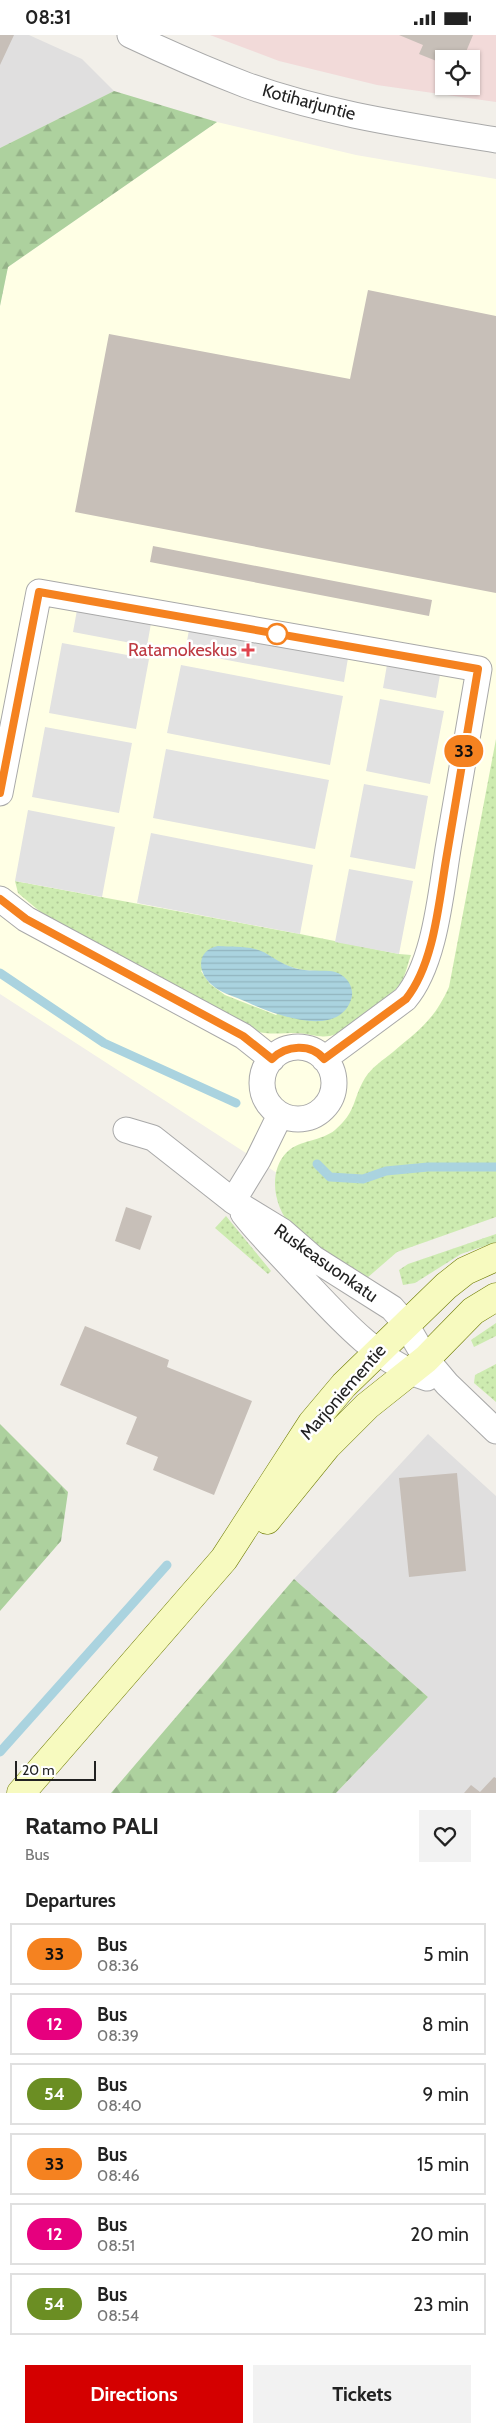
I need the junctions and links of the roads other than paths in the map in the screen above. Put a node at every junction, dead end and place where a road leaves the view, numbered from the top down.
1 (130, 35) edge
2 (496, 140) edge
3 (0, 793) edge
4 (0, 899) edge
5 (272, 1059) junction
6 (324, 1059) junction
7 (280, 1115) junction
8 (126, 1130) dead end
9 (233, 1201) junction
10 (496, 1257) edge
11 (496, 1297) edge
12 (406, 1323) junction
13 (378, 1351) junction
14 (418, 1366) junction
15 (496, 1431) edge
16 (224, 1559) junction
17 (21, 1793) edge

1 - 2 street, Kotiharjuntie
3 - 6 street
4 - 5 street
5 - 6 street
5 - 7 street
6 - 7 street
7 - 9 street
8 - 9 street, Ruskeasuonkatu
9 - 12 street, Ruskeasuonkatu
9 - 13 street, Ruskeasuonkatu
10 - 12 street, Marjoniementie
11 - 14 street, Marjoniementie
12 - 13 street, Marjoniementie
12 - 14 street, Ruskeasuonkatu
13 - 14 street, Ruskeasuonkatu
13 - 16 street, Marjoniementie
14 - 15 street
14 - 16 street, Marjoniementie
16 - 17 street, Marjoniementie

